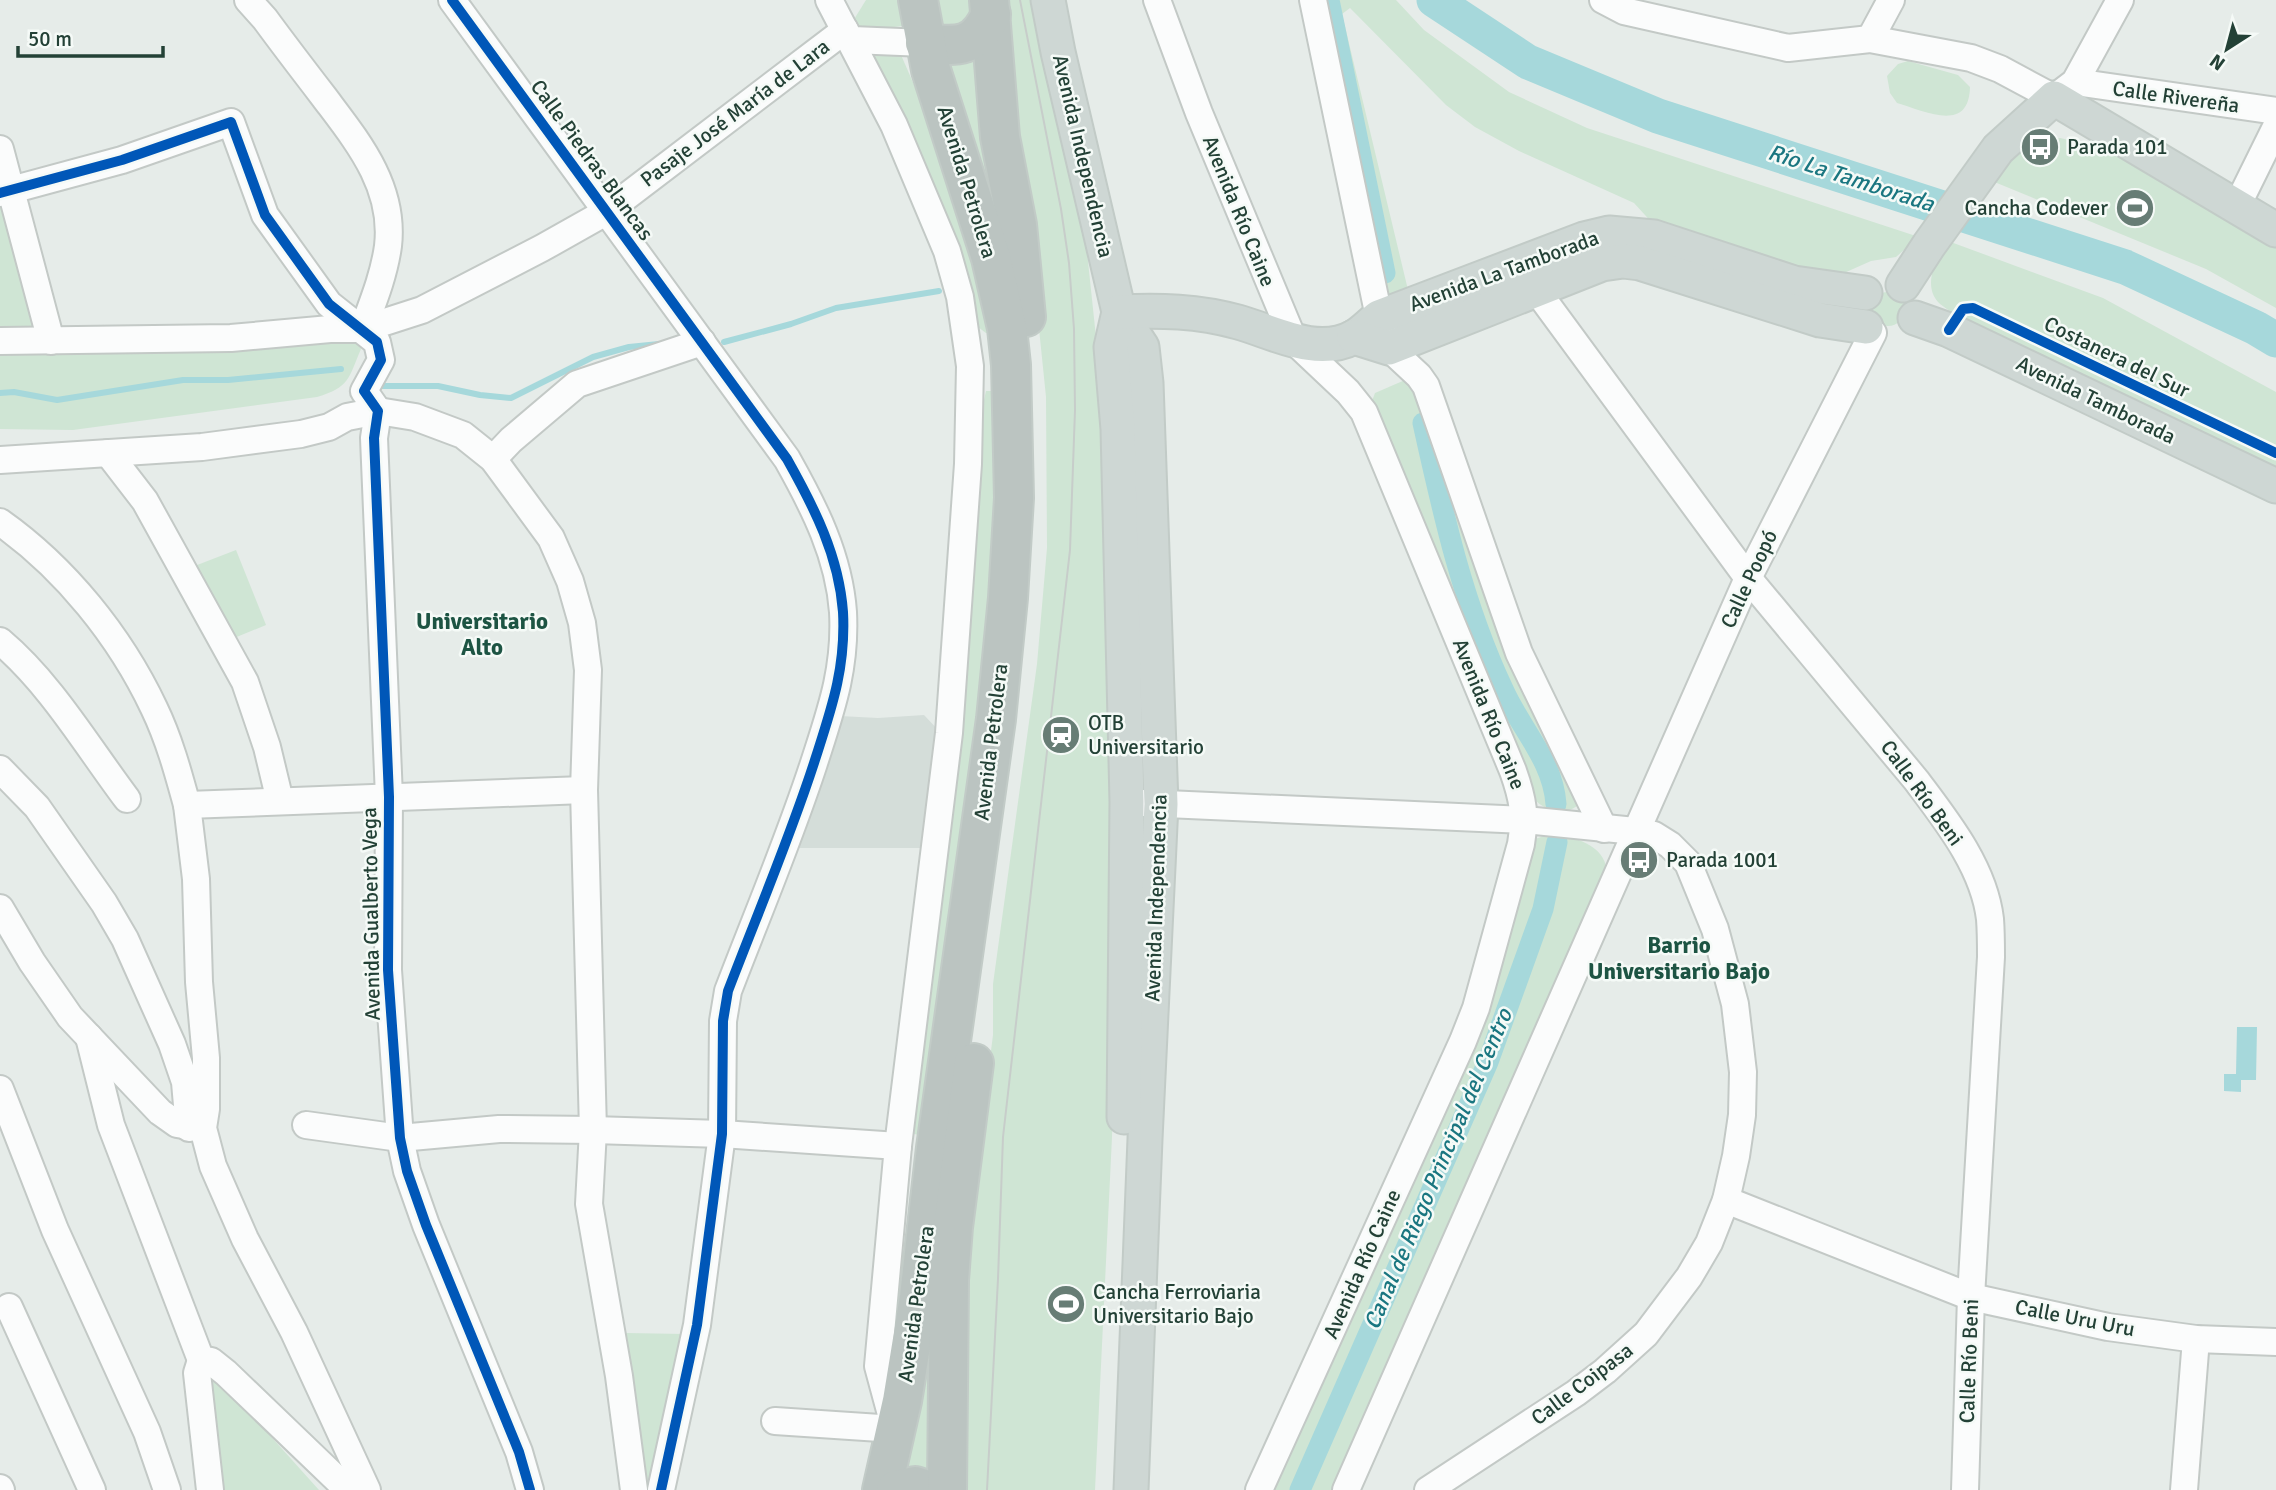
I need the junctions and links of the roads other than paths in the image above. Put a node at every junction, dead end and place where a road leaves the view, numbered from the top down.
1 (248, 0) edge
2 (452, 0) edge
3 (918, 0) edge
4 (1048, 0) edge
5 (1157, 0) edge
6 (1313, 0) edge
7 (1603, 0) edge
8 (1891, 0) edge
9 (2120, 0) edge
10 (990, 7) edge
11 (844, 18) edge
12 (1870, 39) junction
13 (925, 43) junction
14 (2065, 90) junction
15 (2276, 111) edge
16 (2276, 127) edge
17 (0, 149) edge
18 (6, 191) edge
19 (2237, 206) junction
20 (606, 212) junction
21 (2276, 230) edge
22 (1903, 285) junction
23 (1537, 291) junction
24 (1865, 293) junction
25 (1119, 313) junction
26 (1379, 317) junction
27 (1915, 318) junction
28 (363, 329) junction
29 (1869, 330) junction
30 (1354, 337) junction
31 (0, 341) edge
32 (51, 341) junction
33 (1294, 341) junction
34 (702, 342) junction
35 (1389, 348) junction
36 (1011, 365) junction
37 (970, 366) junction
38 (378, 411) junction
39 (108, 453) junction
40 (493, 459) junction
41 (0, 460) edge
42 (2276, 486) edge
43 (0, 522) edge
44 (1748, 578) junction
45 (0, 641) edge
46 (0, 769) edge
47 (584, 790) junction
48 (389, 797) junction
49 (127, 799) dead end
50 (280, 801) junction
51 (1127, 802) junction
52 (1161, 804) junction
53 (187, 805) junction
54 (1525, 820) junction
55 (1604, 829) junction
56 (1635, 831) junction
57 (0, 908) edge
58 (89, 1037) junction
59 (0, 1088) edge
60 (306, 1125) dead end
61 (196, 1128) junction
62 (593, 1130) junction
63 (8, 1134) edge
64 (722, 1134) junction
65 (400, 1138) junction
66 (898, 1146) junction
67 (1726, 1200) junction
68 (1971, 1297) junction
69 (9, 1307) dead end
70 (2196, 1339) junction
71 (2276, 1342) edge
72 (201, 1360) junction
73 (775, 1421) dead end
74 (895, 1429) junction
75 (92, 1490) edge
76 (167, 1490) edge
77 (210, 1490) edge
78 (348, 1490) edge
79 (367, 1490) edge
80 (530, 1490) edge
81 (634, 1490) edge
82 (661, 1490) edge
83 (882, 1490) edge
84 (896, 1490) edge
85 (927, 1490) edge
86 (947, 1490) edge
87 (1109, 1490) edge
88 (1131, 1490) edge
89 (1259, 1490) edge
90 (1346, 1490) edge
91 (1428, 1490) edge
92 (1965, 1490) edge
93 (2184, 1490) edge

1 - 28 street
2 - 20 street, Calle Piedras Blancas
3 - 13 highway, Avenida Petrolera
4 - 25 main road, Avenida Independencia
5 - 33 street, Avenida Río Caine
6 - 26 street
7 - 12 street, Calle Rivereña
8 - 12 street
9 - 14 street
10 - 13 highway
10 - 86 highway, Avenida Petrolera
11 - 13 street, Pasaje José María de Lara
11 - 20 street, Pasaje José María de Lara
11 - 37 street
12 - 14 street, Calle Rivereña
13 - 36 highway, Avenida Petrolera
14 - 15 street, Calle Rivereña
14 - 19 main road
14 - 22 main road
16 - 19 street
17 - 18 street
18 - 28 street
18 - 32 street
19 - 21 main road
20 - 28 street, Pasaje José María de Lara
20 - 34 street, Calle Piedras Blancas
22 - 24 main road
22 - 27 main road
23 - 29 main road, Avenida La Tamborada
23 - 35 main road, Avenida La Tamborada
23 - 44 street, Calle Río Beni
24 - 26 main road, Avenida La Tamborada
24 - 29 main road
25 - 33 main road, Avenida La Tamborada
25 - 51 main road, Avenida Independencia
25 - 52 main road, Avenida Independencia
26 - 30 main road, Avenida La Tamborada
26 - 35 street
27 - 29 main road
27 - 42 main road, Avenida Tamborada
28 - 32 street, Pasaje José María de Lara
28 - 38 street, Avenida Gualberto Vega
29 - 44 street, Calle Poopó
30 - 33 main road, Avenida La Tamborada
30 - 35 main road, Avenida La Tamborada
31 - 32 street, Pasaje José María de Lara
33 - 54 street, Avenida Río Caine
34 - 40 street
34 - 64 street, Calle Piedras Blancas
35 - 55 street
36 - 37 street
36 - 74 highway, Avenida Petrolera
37 - 66 street
38 - 39 street
38 - 40 street
38 - 48 street, Avenida Gualberto Vega
39 - 41 street
39 - 50 street
40 - 47 street
43 - 53 street
44 - 56 street, Calle Poopó
44 - 68 street, Calle Río Beni
45 - 49 street
46 - 61 street
47 - 48 street
47 - 62 street
48 - 50 street
48 - 65 street, Avenida Gualberto Vega
50 - 53 street
51 - 52 street
51 - 87 main road, Avenida Independencia
52 - 54 street
52 - 88 main road, Avenida Independencia
53 - 61 street
54 - 55 street
54 - 89 street, Avenida Río Caine
55 - 56 street
56 - 67 street, Calle Coipasa
56 - 90 street, Calle Poopó
57 - 58 street
58 - 61 street
58 - 72 street
59 - 63 street
60 - 65 street
61 - 79 street
62 - 64 street
62 - 65 street
62 - 81 street
63 - 76 street
64 - 66 street
64 - 82 street, Calle Piedras Blancas
65 - 80 street, Avenida Gualberto Vega
66 - 74 street
67 - 68 street, Calle Uru Uru
67 - 91 street, Calle Coipasa
68 - 70 street, Calle Uru Uru
68 - 92 street, Calle Río Beni
69 - 75 street
70 - 71 street, Calle Uru Uru
70 - 93 street
72 - 77 street
72 - 78 street
73 - 74 street
74 - 83 highway, Avenida Petrolera
84 - 85 highway

